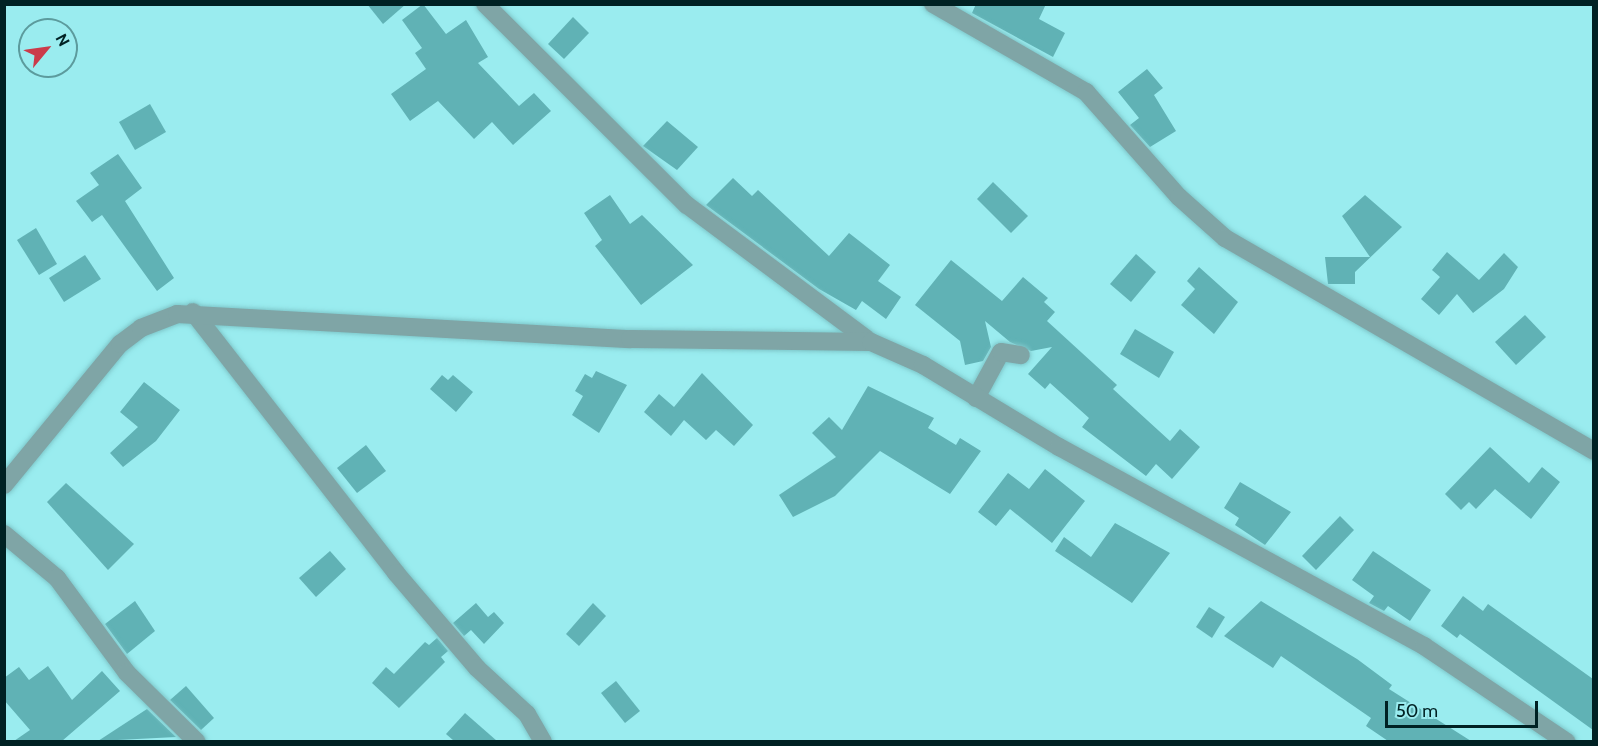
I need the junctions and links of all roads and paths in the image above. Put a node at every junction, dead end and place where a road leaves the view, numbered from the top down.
1 (485, 4) edge
2 (933, 4) edge
3 (193, 312) junction
4 (871, 342) junction
5 (1021, 355) dead end
6 (976, 398) junction
7 (1593, 451) edge
8 (4, 485) edge
9 (4, 534) edge
10 (197, 741) edge
11 (543, 741) edge
12 (1567, 741) edge

1 - 4 street
2 - 7 street
3 - 4 street
3 - 8 street
3 - 11 street
4 - 6 street
5 - 6 street
6 - 12 street
9 - 10 street

